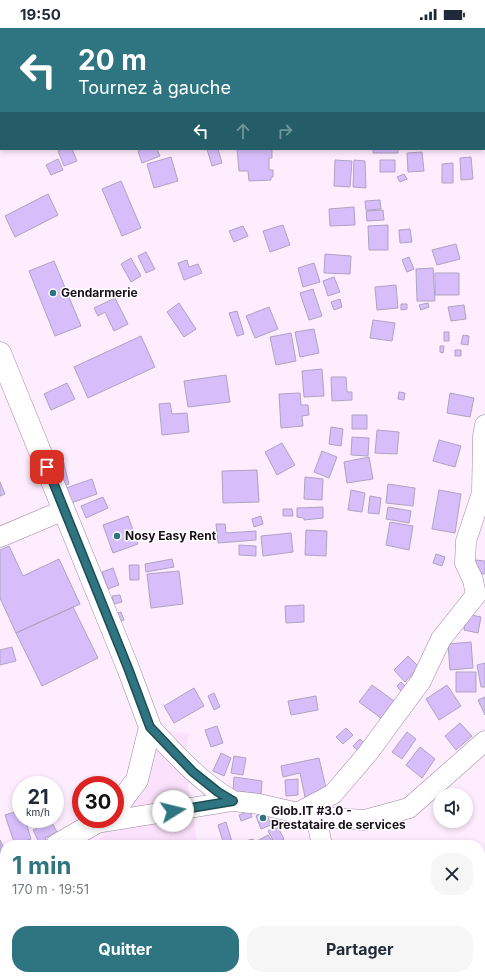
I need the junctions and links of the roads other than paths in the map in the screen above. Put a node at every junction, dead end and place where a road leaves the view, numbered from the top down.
1 (0, 353) edge
2 (485, 425) edge
3 (64, 510) junction
4 (0, 537) edge
5 (150, 727) junction
6 (485, 741) edge
7 (124, 797) edge
8 (233, 801) junction
9 (308, 815) junction
10 (124, 817) edge
11 (87, 828) edge
12 (66, 840) edge
13 (320, 840) edge

1 - 3 main road
2 - 9 street
3 - 4 street
3 - 5 main road
5 - 7 main road
5 - 8 street
6 - 9 street
8 - 9 street
8 - 10 street
9 - 13 street
11 - 12 main road

